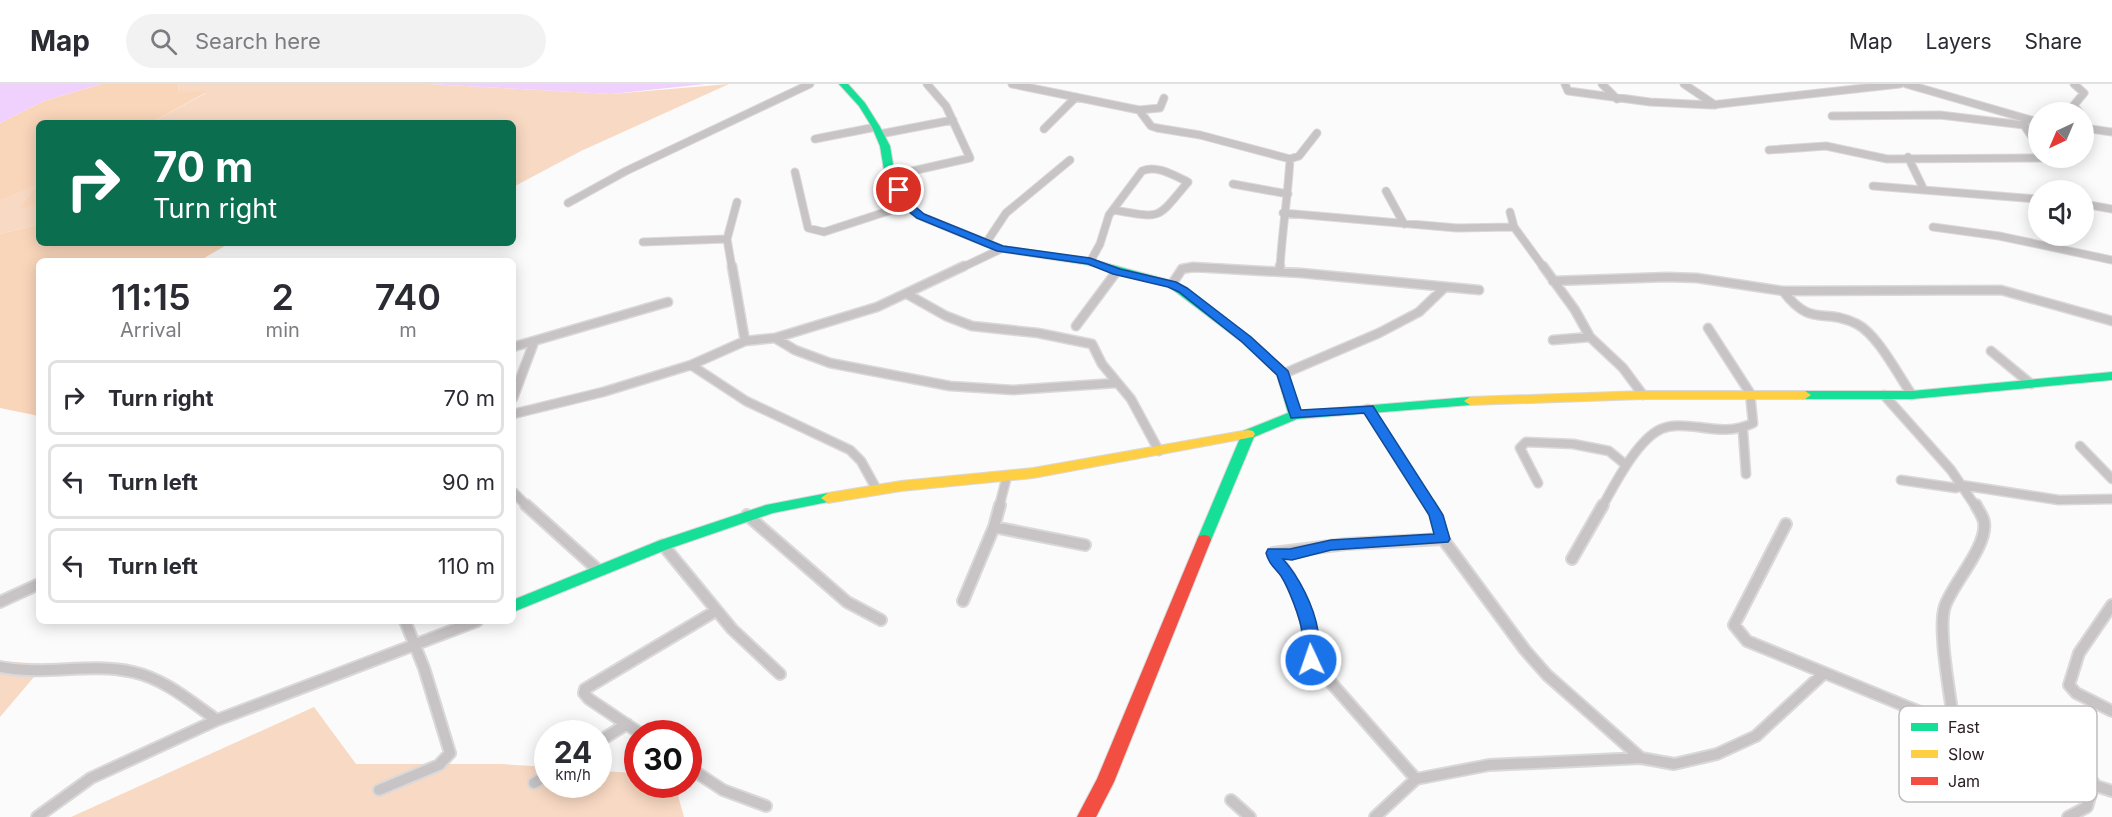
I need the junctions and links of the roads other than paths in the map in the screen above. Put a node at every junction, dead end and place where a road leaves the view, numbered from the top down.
1 (810, 84) edge
2 (843, 84) edge
3 (927, 84) edge
4 (1012, 84) edge
5 (1565, 84) edge
6 (1602, 84) edge
7 (1684, 84) edge
8 (1900, 84) edge
9 (1906, 84) edge
10 (2074, 84) edge
11 (1076, 97) junction
12 (1164, 98) dead end
13 (1617, 99) junction
14 (2077, 102) edge
15 (1716, 105) junction
16 (1139, 110) junction
17 (1832, 116) dead end
18 (953, 120) junction
19 (2025, 122) junction
20 (2028, 128) edge
21 (1044, 129) dead end
22 (878, 130) junction
23 (2094, 130) edge
24 (2112, 132) edge
25 (1317, 133) dead end
26 (815, 139) dead end
27 (1768, 150) dead end
28 (1908, 157) junction
29 (1290, 159) junction
30 (1070, 160) dead end
31 (2028, 160) edge
32 (795, 172) dead end
33 (890, 176) junction
34 (1233, 184) dead end
35 (1872, 186) dead end
36 (1923, 188) junction
37 (1386, 191) dead end
38 (1288, 194) junction
39 (2028, 198) edge
40 (737, 202) dead end
41 (568, 203) dead end
42 (907, 205) junction
43 (2094, 206) edge
44 (2112, 209) edge
45 (1113, 210) junction
46 (1510, 212) dead end
47 (1283, 213) junction
48 (1404, 224) junction
49 (1514, 226) junction
50 (1933, 227) dead end
51 (727, 239) junction
52 (643, 242) dead end
53 (986, 243) junction
54 (1001, 249) junction
55 (2112, 260) edge
56 (1090, 261) junction
57 (1117, 271) junction
58 (1280, 271) junction
59 (1553, 281) junction
60 (1172, 284) junction
61 (1445, 287) junction
62 (1479, 290) dead end
63 (1783, 291) junction
64 (907, 294) junction
65 (668, 302) dead end
66 (2112, 321) edge
67 (1076, 326) dead end
68 (1708, 328) dead end
69 (1590, 337) junction
70 (775, 338) junction
71 (1553, 340) dead end
72 (745, 341) junction
73 (534, 342) junction
74 (516, 346) edge
75 (1991, 351) dead end
76 (691, 365) junction
77 (1283, 374) junction
78 (2112, 376) edge
79 (1116, 383) junction
80 (2031, 384) junction
81 (516, 390) edge
82 (1750, 393) junction
83 (1643, 394) junction
84 (1884, 395) junction
85 (1912, 395) junction
86 (1368, 409) junction
87 (516, 413) edge
88 (1295, 415) junction
89 (1743, 431) junction
90 (1248, 434) junction
91 (2080, 446) dead end
92 (1159, 451) junction
93 (1626, 465) junction
94 (1746, 474) dead end
95 (1007, 476) junction
96 (2112, 479) edge
97 (1901, 480) dead end
98 (1538, 483) dead end
99 (1961, 484) junction
100 (877, 490) junction
101 (516, 495) edge
102 (2112, 499) edge
103 (747, 515) junction
104 (1786, 524) dead end
105 (994, 527) junction
106 (1443, 539) junction
107 (663, 545) junction
108 (1085, 545) dead end
109 (1572, 558) dead end
110 (598, 570) junction
111 (36, 585) edge
112 (963, 601) dead end
113 (0, 602) edge
114 (516, 605) edge
115 (2112, 605) edge
116 (714, 612) junction
117 (881, 620) dead end
118 (406, 624) edge
119 (470, 624) edge
120 (416, 646) junction
121 (0, 667) edge
122 (780, 674) dead end
123 (1823, 674) junction
124 (1904, 706) edge
125 (1952, 706) edge
126 (2112, 711) edge
127 (216, 720) junction
128 (624, 722) edge
129 (1641, 758) junction
130 (702, 776) edge
131 (1416, 779) junction
132 (2097, 784) edge
133 (379, 790) dead end
134 (2112, 791) edge
135 (1231, 800) dead end
136 (2088, 802) edge
137 (766, 806) dead end
138 (37, 817) edge
139 (1086, 817) edge
140 (1250, 817) edge
141 (1375, 817) edge
142 (2068, 817) edge

1 - 41 street
2 - 22 street
3 - 18 street
4 - 11 street
5 - 13 street
6 - 13 street
7 - 15 street
8 - 15 street
9 - 19 street
10 - 14 street
11 - 16 street
11 - 21 street
12 - 16 street
13 - 15 street
16 - 29 street
17 - 19 street
18 - 22 street
18 - 33 street
19 - 20 street
22 - 26 street
22 - 33 street
23 - 24 street
25 - 29 street
27 - 28 street
28 - 31 street
28 - 36 street
29 - 38 street
30 - 53 street
32 - 42 street
33 - 42 street
34 - 38 street
35 - 36 street
36 - 39 street
37 - 48 street
38 - 47 street
40 - 51 street
42 - 53 street
43 - 44 street
45 - 45 street
45 - 56 street
46 - 49 street
47 - 48 street
47 - 58 street
48 - 49 street
49 - 59 street
50 - 55 street
51 - 52 street
51 - 72 street
53 - 54 street
54 - 56 street
54 - 64 street
56 - 57 street
57 - 60 street
57 - 67 street
58 - 60 street
58 - 61 street
59 - 63 street
59 - 69 street
60 - 77 street
61 - 62 street
61 - 77 street
63 - 66 street
63 - 85 street
64 - 70 street
64 - 79 street
65 - 73 street
68 - 82 street
69 - 71 street
69 - 83 street
70 - 72 street
70 - 79 street
72 - 76 street
73 - 74 street
73 - 81 street
75 - 80 street
76 - 87 street
76 - 100 street
77 - 88 street
78 - 80 street
79 - 92 street
80 - 85 street
82 - 83 street
82 - 84 street
82 - 89 street
83 - 86 street
84 - 85 street
84 - 99 street
86 - 88 street
86 - 106 street
88 - 90 street
89 - 93 street
89 - 94 street
90 - 92 street
90 - 139 street
91 - 96 street
92 - 95 street
93 - 98 street
93 - 109 street
95 - 100 street
95 - 105 street
97 - 99 street
99 - 102 street
99 - 125 street
100 - 103 street
101 - 110 street
103 - 107 street
103 - 117 street
104 - 123 street
105 - 108 street
105 - 112 street
106 - 129 street
106 - 131 street
107 - 110 street
107 - 116 street
110 - 114 street
111 - 113 street
115 - 126 street
116 - 122 street
116 - 128 street
118 - 120 street
119 - 120 street
120 - 127 street
120 - 133 street
121 - 127 street
123 - 124 street
123 - 129 street
127 - 138 street
129 - 131 street
130 - 137 street
131 - 141 street
132 - 134 street
135 - 140 street
136 - 142 street

